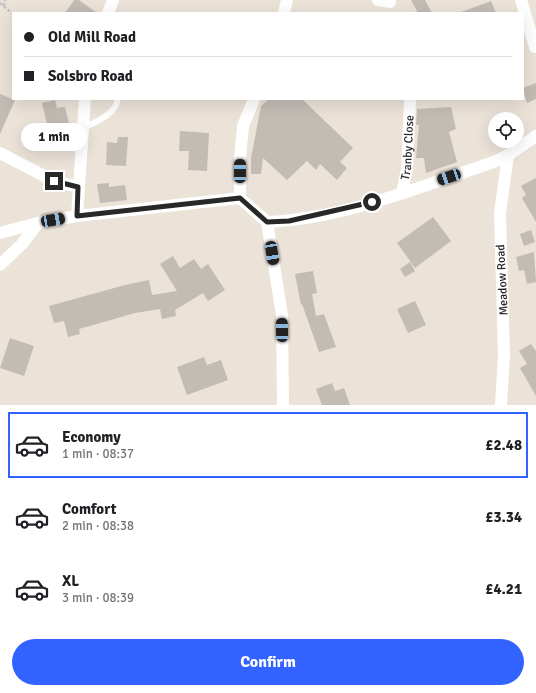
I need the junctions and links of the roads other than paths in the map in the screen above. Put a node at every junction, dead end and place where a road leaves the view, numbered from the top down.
1 (113, 0) edge
2 (287, 0) edge
3 (521, 0) edge
4 (108, 12) edge
5 (284, 12) edge
6 (535, 47) dead end
7 (86, 100) edge
8 (117, 100) edge
9 (254, 100) edge
10 (410, 102) dead end
11 (83, 128) junction
12 (536, 136) edge
13 (0, 153) edge
14 (508, 155) junction
15 (78, 187) junction
16 (402, 192) junction
17 (240, 198) junction
18 (77, 216) junction
19 (267, 222) junction
20 (38, 223) junction
21 (0, 233) edge
22 (0, 265) edge
23 (283, 405) edge
24 (501, 405) edge

1 - 4 street
2 - 5 street
3 - 6 street
7 - 11 street
8 - 11 lane
9 - 17 street
10 - 16 street, Tranby Close
11 - 15 street
12 - 14 street
13 - 15 street
14 - 16 street
14 - 24 street, Meadow Road
15 - 18 street
16 - 19 street
17 - 18 street
17 - 19 street
18 - 20 street
19 - 23 street
20 - 21 street
20 - 22 street

